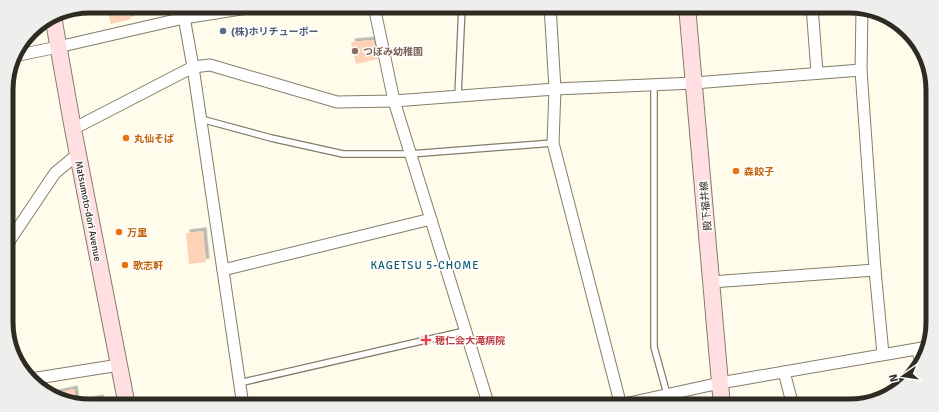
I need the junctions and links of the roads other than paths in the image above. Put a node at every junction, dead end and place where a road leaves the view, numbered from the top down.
1 (183, 13) edge
2 (216, 13) edge
3 (375, 13) edge
4 (462, 13) edge
5 (550, 13) edge
6 (688, 13) edge
7 (813, 13) edge
8 (862, 14) edge
9 (184, 18) junction
10 (54, 22) edge
11 (58, 47) junction
12 (22, 54) edge
13 (193, 67) junction
14 (861, 70) junction
15 (817, 73) junction
16 (694, 83) junction
17 (654, 85) junction
18 (555, 90) junction
19 (458, 97) junction
20 (394, 101) junction
21 (201, 119) junction
22 (73, 129) junction
23 (553, 143) junction
24 (78, 154) junction
25 (410, 154) junction
26 (431, 219) junction
27 (13, 236) edge
28 (223, 270) junction
29 (874, 270) junction
30 (711, 282) junction
31 (465, 331) junction
32 (921, 348) edge
33 (883, 354) junction
34 (119, 365) junction
35 (784, 372) junction
36 (38, 378) edge
37 (239, 383) junction
38 (720, 383) junction
39 (667, 394) junction
40 (126, 399) edge
41 (242, 399) edge
42 (486, 399) edge
43 (617, 399) edge
44 (645, 399) edge
45 (721, 399) edge
46 (791, 399) edge

1 - 9 street
2 - 9 street
3 - 20 street
4 - 19 lane
5 - 18 street
6 - 16 main road, 殿下福井線
7 - 15 street
8 - 14 street
9 - 11 street
9 - 13 street
10 - 11 main road, Matsumoto-dori Avenue
11 - 12 street
11 - 22 main road, Matsumoto-dori Avenue
13 - 20 street
13 - 21 street
13 - 22 street
14 - 15 street
14 - 29 street
15 - 16 street
16 - 17 street
16 - 30 main road, 殿下福井線
17 - 18 street
17 - 39 lane
18 - 19 street
18 - 23 street
19 - 20 street
20 - 25 street
21 - 25 lane
21 - 28 street
22 - 24 main road, Matsumoto-dori Avenue
23 - 25 lane
23 - 43 street
24 - 27 street
24 - 34 main road, Matsumoto-dori Avenue
25 - 26 street
26 - 28 street
26 - 31 street
28 - 37 street
29 - 30 street
29 - 33 street
30 - 38 main road, 殿下福井線
31 - 37 lane
31 - 42 street
32 - 33 street
33 - 35 street
34 - 36 street
34 - 40 main road, Matsumoto-dori Avenue
35 - 38 street
35 - 46 street
37 - 41 street
38 - 39 street
38 - 45 main road, 殿下福井線
39 - 44 street

